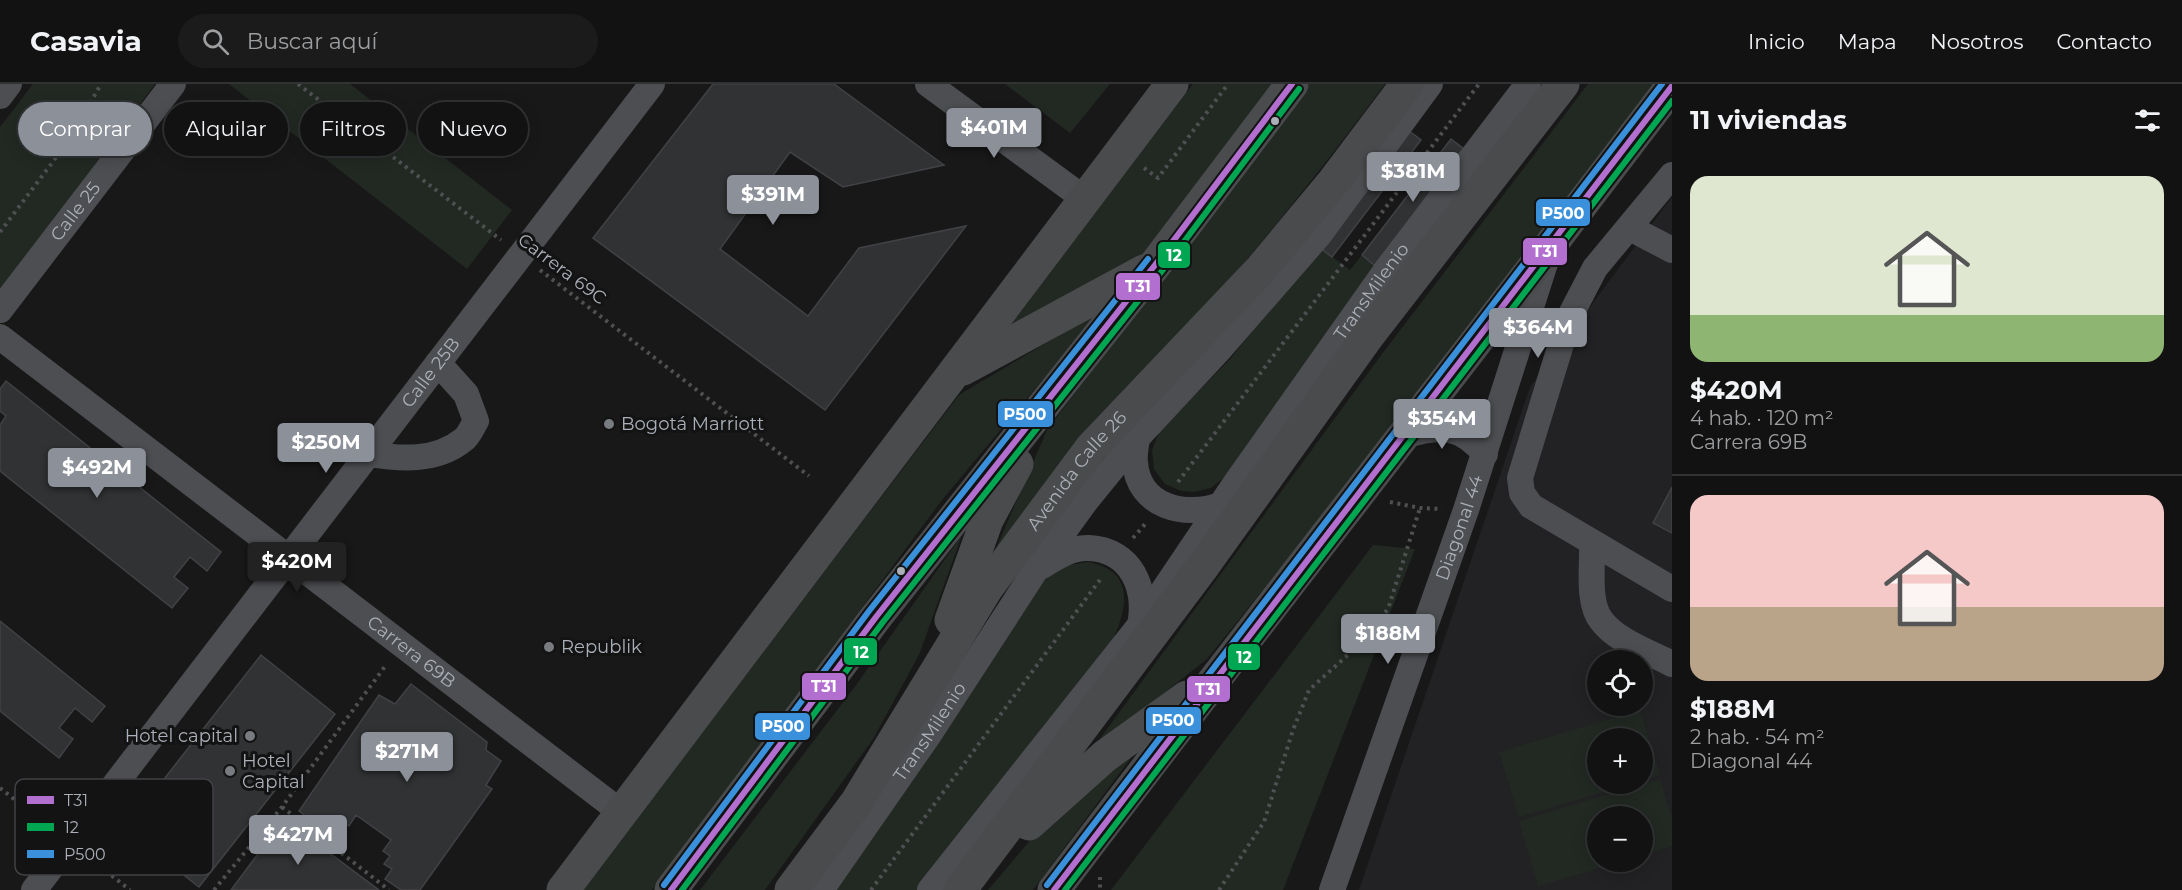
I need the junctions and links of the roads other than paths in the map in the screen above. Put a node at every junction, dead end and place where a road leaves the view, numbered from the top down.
1 (9, 84) edge
2 (173, 84) edge
3 (652, 84) edge
4 (928, 84) edge
5 (1172, 84) edge
6 (1292, 84) edge
7 (1407, 84) edge
8 (1430, 84) edge
9 (1528, 84) edge
10 (1563, 84) edge
11 (1672, 86) edge
12 (0, 96) edge
13 (1672, 175) edge
14 (1086, 200) junction
15 (1629, 228) junction
16 (1672, 250) edge
17 (1549, 251) junction
18 (1155, 265) junction
19 (0, 310) edge
20 (0, 337) edge
21 (438, 363) junction
22 (953, 374) junction
23 (1057, 388) junction
24 (1404, 436) junction
25 (1137, 438) junction
26 (368, 454) junction
27 (1485, 454) junction
28 (1524, 466) junction
29 (1221, 505) junction
30 (1592, 543) junction
31 (288, 559) junction
32 (1035, 571) junction
33 (1672, 589) edge
34 (1140, 626) junction
35 (1672, 664) edge
36 (1216, 676) junction
37 (914, 708) junction
38 (119, 779) edge
39 (622, 813) junction
40 (45, 875) edge
41 (34, 890) edge
42 (563, 890) edge
43 (671, 890) edge
44 (791, 890) edge
45 (821, 890) edge
46 (930, 890) edge
47 (960, 890) edge
48 (965, 890) edge
49 (1054, 890) edge
50 (1332, 890) edge

1 - 12 street
2 - 19 street, Calle 25
3 - 21 street, Calle 25B
4 - 14 street
5 - 14 main road
6 - 18 main road
7 - 37 main road, Avenida Calle 26
8 - 25 street, TransMilenio
9 - 29 street, TransMilenio
10 - 47 main road
11 - 17 main road
13 - 15 street
14 - 22 main road
15 - 16 street
15 - 28 street
17 - 24 main road
17 - 27 street
18 - 22 main road
18 - 23 main road
20 - 31 street, Carrera 69B
21 - 26 street, Calle 25B
21 - 26 street
22 - 39 main road
23 - 37 main road
23 - 43 main road
24 - 27 street, Diagonal 44
24 - 36 main road
25 - 29 street
25 - 32 street, TransMilenio
26 - 31 street, Calle 25B
27 - 28 street
27 - 50 street, Diagonal 44
28 - 30 street
29 - 34 street, TransMilenio
30 - 33 street
30 - 35 street
31 - 38 street, Calle 25B
31 - 39 street, Carrera 69B
32 - 34 street, TransMilenio
32 - 45 street, TransMilenio
34 - 46 street, TransMilenio
36 - 48 main road
36 - 49 main road
37 - 44 main road, Avenida Calle 26
39 - 42 main road
40 - 41 street, Calle 25B

